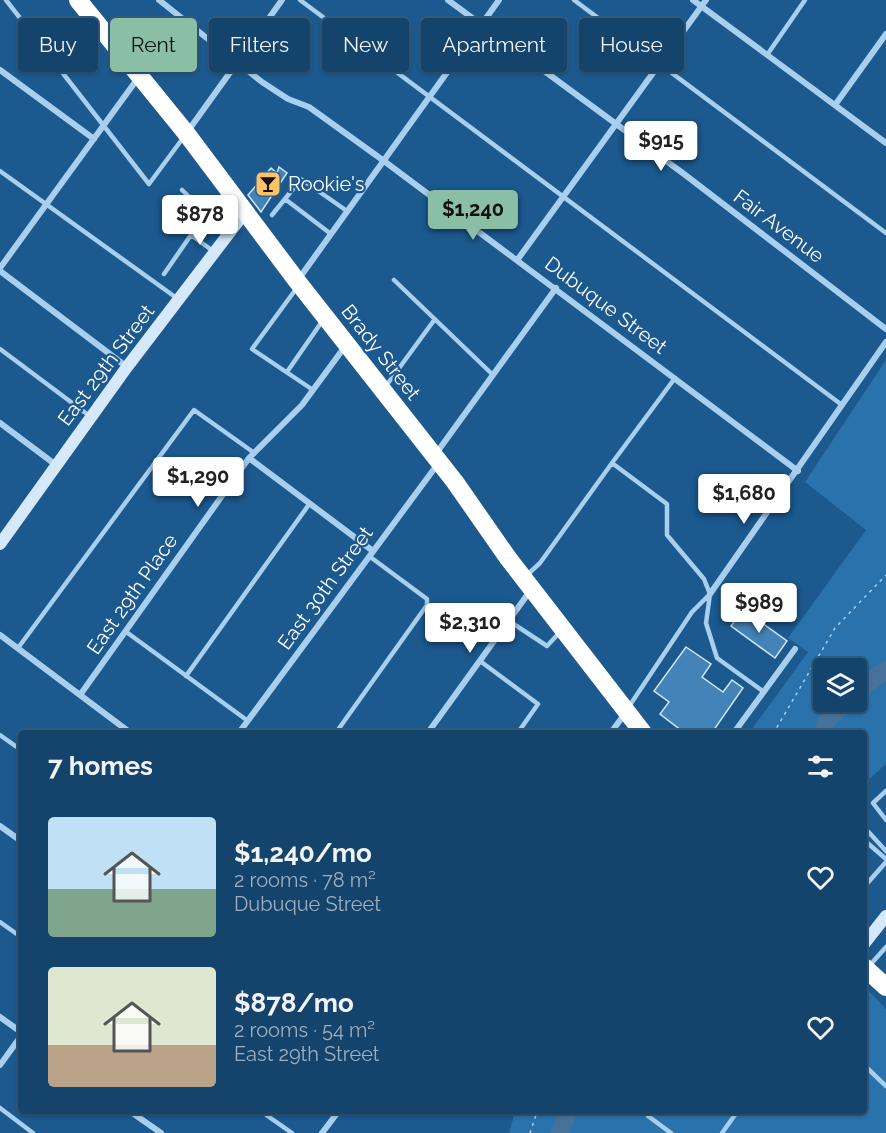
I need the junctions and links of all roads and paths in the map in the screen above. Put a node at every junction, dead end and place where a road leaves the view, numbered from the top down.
1 (6, 0) edge
2 (78, 0) edge
3 (159, 0) edge
4 (282, 0) edge
5 (300, 0) edge
6 (448, 0) edge
7 (499, 0) edge
8 (574, 0) edge
9 (693, 0) edge
10 (706, 0) edge
11 (805, 0) edge
12 (702, 6) junction
13 (269, 18) edge
14 (473, 18) edge
15 (486, 18) edge
16 (598, 18) edge
17 (684, 31) edge
18 (886, 34) edge
19 (209, 40) edge
20 (767, 55) junction
21 (0, 70) edge
22 (230, 72) edge
23 (251, 72) edge
24 (446, 72) edge
25 (546, 72) edge
26 (654, 72) edge
27 (671, 72) edge
28 (140, 75) junction
29 (429, 96) junction
30 (835, 105) junction
31 (616, 124) junction
32 (103, 126) junction
33 (186, 133) junction
34 (94, 139) junction
35 (886, 143) edge
36 (384, 161) junction
37 (0, 171) edge
38 (183, 190) dead end
39 (564, 196) junction
40 (285, 199) junction
41 (46, 205) junction
42 (347, 211) junction
43 (246, 212) junction
44 (272, 216) dead end
45 (331, 234) junction
46 (886, 234) edge
47 (191, 235) junction
48 (215, 252) junction
49 (518, 259) junction
50 (0, 270) edge
51 (164, 274) dead end
52 (394, 280) dead end
53 (298, 283) junction
54 (556, 288) junction
55 (179, 300) junction
56 (325, 317) junction
57 (435, 319) junction
58 (886, 328) edge
59 (886, 342) edge
60 (346, 344) junction
61 (0, 349) edge
62 (126, 367) junction
63 (287, 372) junction
64 (493, 375) junction
65 (675, 378) junction
66 (313, 390) junction
67 (382, 390) junction
68 (842, 405) junction
69 (91, 417) junction
70 (0, 423) edge
71 (251, 455) junction
72 (437, 459) junction
73 (612, 463) junction
74 (56, 465) junction
75 (798, 471) junction
76 (310, 503) junction
77 (2, 536) edge
78 (371, 554) junction
79 (886, 575) edge
80 (528, 583) junction
81 (710, 594) junction
82 (509, 621) junction
83 (563, 629) junction
84 (125, 631) junction
85 (0, 635) edge
86 (18, 648) junction
87 (795, 649) dead end
88 (480, 661) junction
89 (186, 676) junction
90 (764, 692) junction
91 (80, 695) junction
92 (626, 711) junction
93 (248, 721) junction
94 (127, 730) edge
95 (241, 730) edge
96 (338, 730) edge
97 (431, 730) edge
98 (520, 730) edge
99 (613, 730) edge
100 (641, 730) edge
101 (736, 730) edge
102 (775, 730) edge
103 (0, 735) edge
104 (18, 748) edge
105 (886, 791) edge
106 (886, 820) edge
107 (0, 826) edge
108 (867, 830) edge
109 (18, 839) edge
110 (867, 843) edge
111 (886, 851) edge
112 (886, 861) edge
113 (867, 883) edge
114 (886, 916) edge
115 (0, 922) edge
116 (18, 935) edge
117 (867, 940) edge
118 (886, 947) edge
119 (867, 966) edge
120 (867, 970) edge
121 (886, 987) edge
122 (0, 1017) edge
123 (18, 1032) edge
124 (18, 1038) edge
125 (0, 1065) edge
126 (867, 1068) edge
127 (886, 1086) edge
128 (0, 1108) edge
129 (134, 1114) edge
130 (265, 1114) edge
131 (336, 1114) edge
132 (536, 1114) edge
133 (647, 1114) edge
134 (736, 1114) edge
135 (33, 1133) edge
136 (161, 1133) edge
137 (292, 1133) edge
138 (322, 1133) edge
139 (530, 1133) edge
140 (671, 1133) edge
141 (722, 1133) edge

1 - 32 lane
2 - 28 highway, Brady Street
3 - 19 street, Dubuque Street
4 - 13 street
5 - 29 lane
6 - 14 street, Fair Avenue
7 - 15 street
8 - 16 lane
9 - 12 street
10 - 12 street
11 - 20 lane
12 - 17 street
12 - 20 street
18 - 30 street
20 - 30 street
21 - 34 street
22 - 33 street
23 - 36 street, Dubuque Street
24 - 29 street
25 - 31 street, Fair Avenue
26 - 31 street
27 - 46 lane
28 - 32 street
28 - 33 highway, Brady Street
29 - 36 street
29 - 39 lane
30 - 35 street
31 - 39 street
31 - 58 street, Fair Avenue
32 - 33 lane
32 - 34 street
33 - 43 highway, Brady Street
34 - 41 street
36 - 42 street
36 - 49 street, Dubuque Street
37 - 41 lane
38 - 47 lane
39 - 49 street
39 - 68 lane
40 - 42 lane
40 - 44 lane
40 - 45 lane
41 - 50 street
41 - 55 lane
42 - 45 street
43 - 48 street, East 29th Street
43 - 53 highway, Brady Street
45 - 53 street
47 - 48 lane
47 - 51 lane
48 - 55 street, East 29th Street
49 - 54 street, Dubuque Street
50 - 62 street
52 - 57 lane
53 - 56 highway, Brady Street
53 - 63 lane
54 - 64 street, East 30th Street
54 - 65 street, Dubuque Street
55 - 62 street, East 29th Street
56 - 60 highway, Brady Street
56 - 63 lane
57 - 64 lane
57 - 67 lane
59 - 68 street
60 - 66 street, East 29th Place
60 - 67 highway, Brady Street
61 - 69 lane
62 - 69 street, East 29th Street
63 - 66 lane
64 - 72 street, East 30th Street
65 - 73 lane
65 - 75 street, Dubuque Street
66 - 71 street, East 29th Place
67 - 72 highway, Brady Street
68 - 75 street
69 - 74 street, East 29th Street
70 - 74 street
71 - 76 street
71 - 84 street, East 29th Place
71 - 86 lane
72 - 78 street, East 30th Street
72 - 80 highway, Brady Street
73 - 80 lane
73 - 81 lane
74 - 77 street, East 29th Street
75 - 81 street
76 - 78 street
76 - 89 lane
78 - 93 street, East 30th Street
78 - 96 lane
79 - 102 path
80 - 82 street
80 - 83 highway, Brady Street
81 - 90 lane
81 - 92 lane
82 - 83 lane
82 - 88 street
83 - 92 highway, Brady Street
84 - 89 lane
84 - 91 street, East 29th Place
85 - 86 street
86 - 91 street
87 - 90 street
88 - 97 street
88 - 98 lane
89 - 93 lane
90 - 101 street
91 - 94 street
92 - 99 street
92 - 100 highway, Brady Street
93 - 95 street, East 30th Street
103 - 104 lane
105 - 106 lane
107 - 109 street
108 - 111 lane
110 - 112 lane
112 - 113 lane
114 - 117 street
115 - 116 lane
118 - 119 lane
120 - 121 highway
122 - 123 street
124 - 125 street
126 - 127 lane
128 - 135 lane
129 - 136 street
130 - 137 lane
131 - 138 street
132 - 139 path
133 - 140 lane
134 - 141 lane

